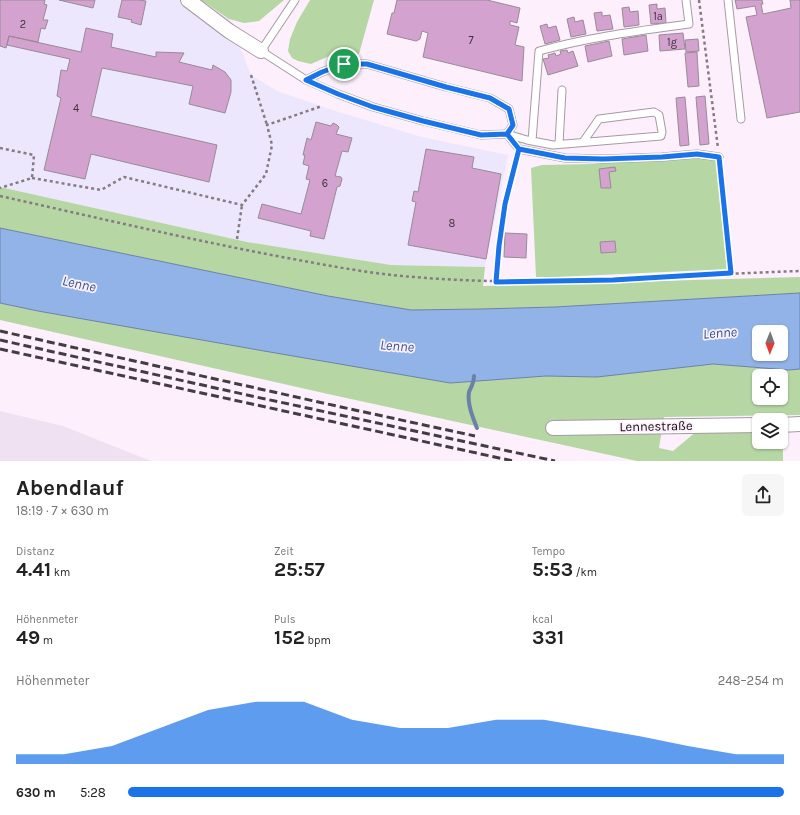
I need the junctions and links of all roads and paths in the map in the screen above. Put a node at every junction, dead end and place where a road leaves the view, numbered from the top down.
1 (188, 0) edge
2 (295, 0) edge
3 (686, 0) edge
4 (699, 0) edge
5 (728, 0) edge
6 (260, 51) junction
7 (251, 75) dead end
8 (306, 80) junction
9 (562, 90) dead end
10 (322, 106) dead end
11 (741, 119) dead end
12 (267, 125) junction
13 (507, 134) junction
14 (532, 141) junction
15 (583, 142) junction
16 (559, 144) junction
17 (0, 148) edge
18 (519, 149) junction
19 (719, 157) junction
20 (32, 178) junction
21 (0, 188) edge
22 (0, 196) edge
23 (242, 205) junction
24 (237, 239) dead end
25 (800, 271) edge
26 (731, 273) junction
27 (496, 282) junction
28 (800, 424) edge
29 (752, 425) edge
30 (788, 425) edge
31 (553, 428) dead end

1 - 6 street
2 - 6 lane
3 - 14 lane
4 - 19 path
5 - 11 lane
6 - 8 lane
7 - 12 path
8 - 13 lane
8 - 13 lane
9 - 16 lane
10 - 12 path
12 - 23 path
13 - 14 lane
13 - 18 lane
14 - 16 lane
15 - 15 lane
15 - 16 lane
17 - 20 path
18 - 19 lane
18 - 27 path
19 - 26 path
20 - 21 path
20 - 23 path
22 - 27 path
23 - 24 path
25 - 26 path
26 - 27 path
28 - 30 street
29 - 31 street, Lennestraße

